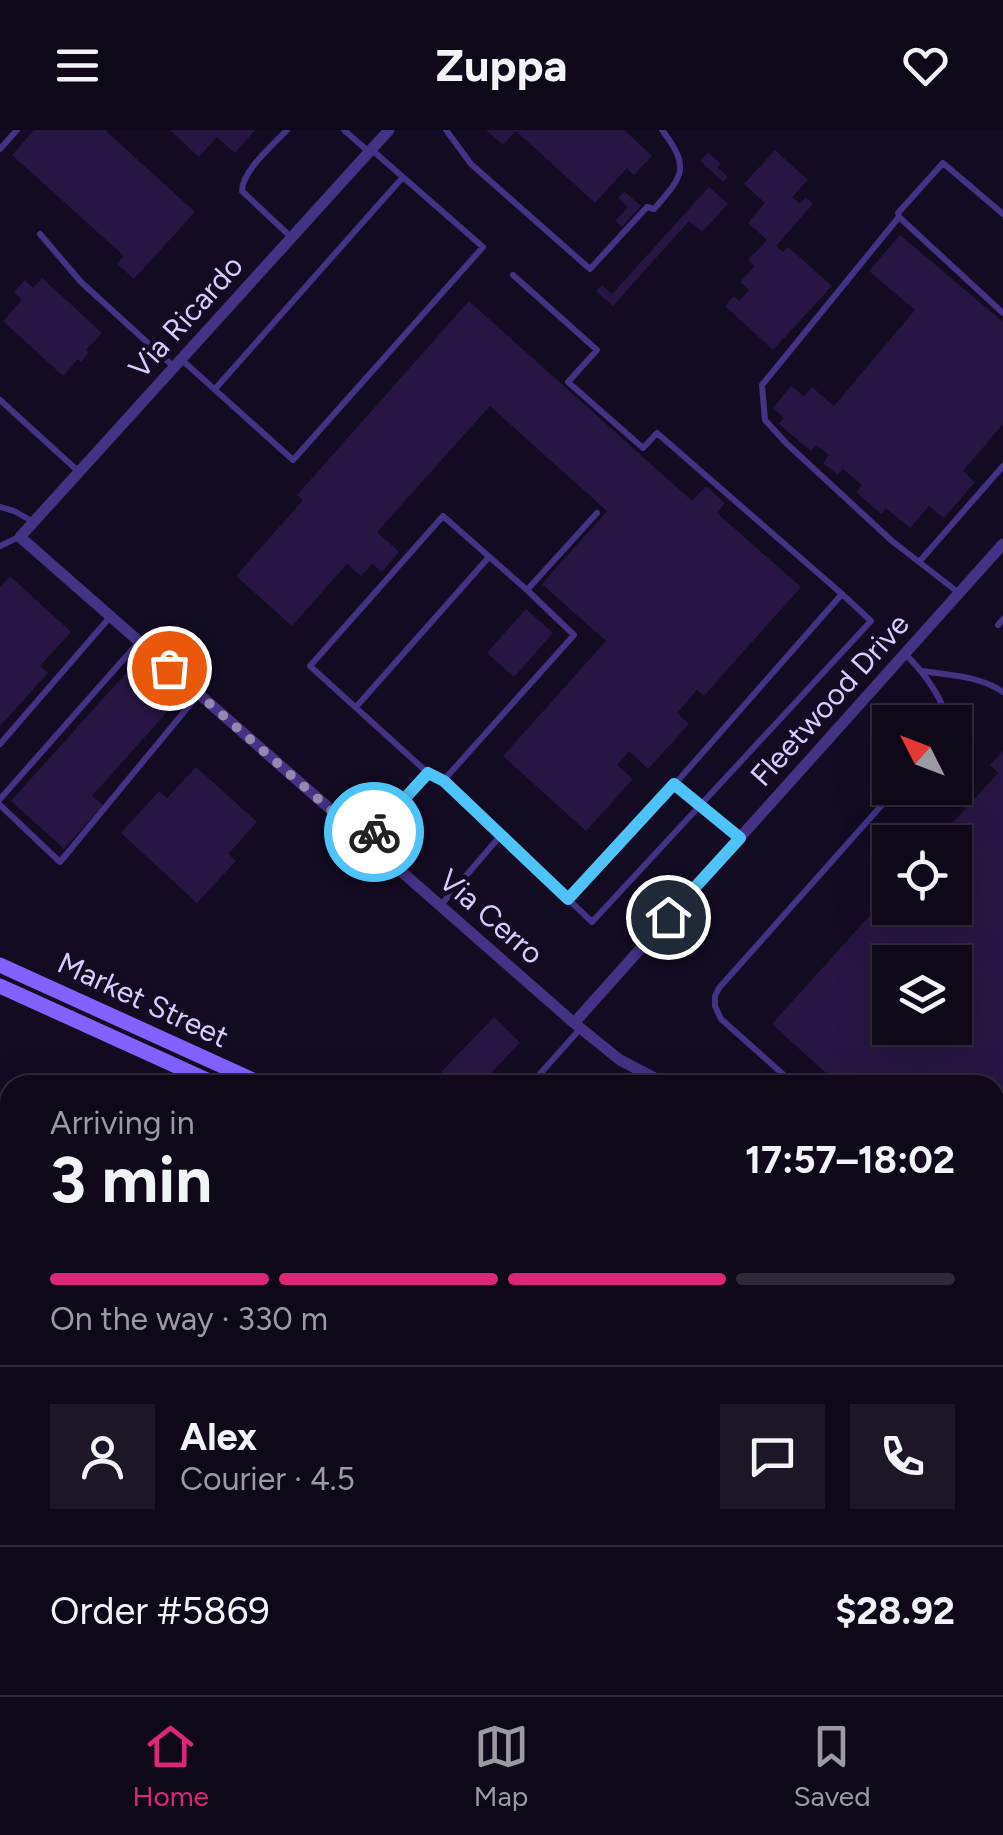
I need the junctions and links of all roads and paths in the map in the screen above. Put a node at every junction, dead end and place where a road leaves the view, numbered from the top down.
1 (16, 130) edge
2 (287, 130) edge
3 (344, 130) edge
4 (389, 130) edge
5 (446, 130) edge
6 (662, 130) edge
7 (0, 148) edge
8 (370, 151) junction
9 (403, 178) junction
10 (1003, 214) edge
11 (900, 217) junction
12 (40, 234) dead end
13 (292, 238) junction
14 (513, 274) dead end
15 (1003, 313) edge
16 (178, 363) junction
17 (214, 389) junction
18 (0, 400) edge
19 (1003, 466) edge
20 (79, 472) junction
21 (0, 507) edge
22 (597, 513) dead end
23 (34, 522) junction
24 (20, 537) junction
25 (1003, 544) edge
26 (0, 546) edge
27 (489, 557) junction
28 (919, 562) junction
29 (527, 590) junction
30 (959, 593) junction
31 (842, 594) junction
32 (110, 616) junction
33 (139, 642) junction
34 (905, 654) junction
35 (922, 671) junction
36 (1003, 692) edge
37 (198, 694) junction
38 (944, 705) edge
39 (356, 707) junction
40 (0, 744) edge
41 (428, 773) junction
42 (444, 781) junction
43 (674, 784) junction
44 (0, 802) edge
45 (882, 805) edge
46 (702, 806) junction
47 (501, 834) junction
48 (740, 838) junction
49 (366, 841) junction
50 (568, 899) junction
51 (440, 906) junction
52 (0, 964) edge
53 (0, 986) edge
54 (577, 1026) junction
55 (196, 1075) edge
56 (242, 1075) edge
57 (538, 1075) edge
58 (649, 1075) edge
59 (785, 1075) edge

1 - 7 lane
2 - 13 lane
3 - 8 lane
4 - 8 street, Via Ricardo
5 - 6 lane
8 - 9 lane
8 - 13 street, Via Ricardo
9 - 17 lane
9 - 17 lane
10 - 11 lane
11 - 15 lane
11 - 28 lane
12 - 16 lane
13 - 16 street, Via Ricardo
14 - 31 lane
16 - 17 lane
16 - 20 street, Via Ricardo
18 - 20 lane
19 - 28 lane
20 - 23 street, Via Ricardo
21 - 23 lane
22 - 29 lane
23 - 24 street, Via Ricardo
24 - 26 lane
24 - 32 street, Via Cerro
25 - 30 street, Fleetwood Drive
27 - 29 lane
27 - 39 lane
27 - 39 lane
28 - 30 lane
29 - 42 lane
30 - 34 street, Fleetwood Drive
31 - 43 lane
31 - 46 lane
32 - 33 street, Via Cerro
32 - 40 lane
33 - 37 street, Via Cerro
33 - 44 lane
34 - 35 lane
34 - 48 street, Fleetwood Drive
35 - 36 lane
35 - 38 lane
37 - 44 lane
37 - 49 street, Via Cerro
39 - 41 lane
41 - 42 lane
41 - 49 lane
42 - 47 lane
43 - 46 lane
43 - 50 lane
45 - 59 lane
46 - 48 lane
46 - 50 lane
47 - 50 lane
47 - 51 lane
48 - 54 street, Fleetwood Drive
49 - 51 street, Via Cerro
51 - 54 street, Via Cerro
52 - 56 main road, Market Street
53 - 55 main road, Market Street
54 - 57 lane
54 - 58 street, Via Cerro

